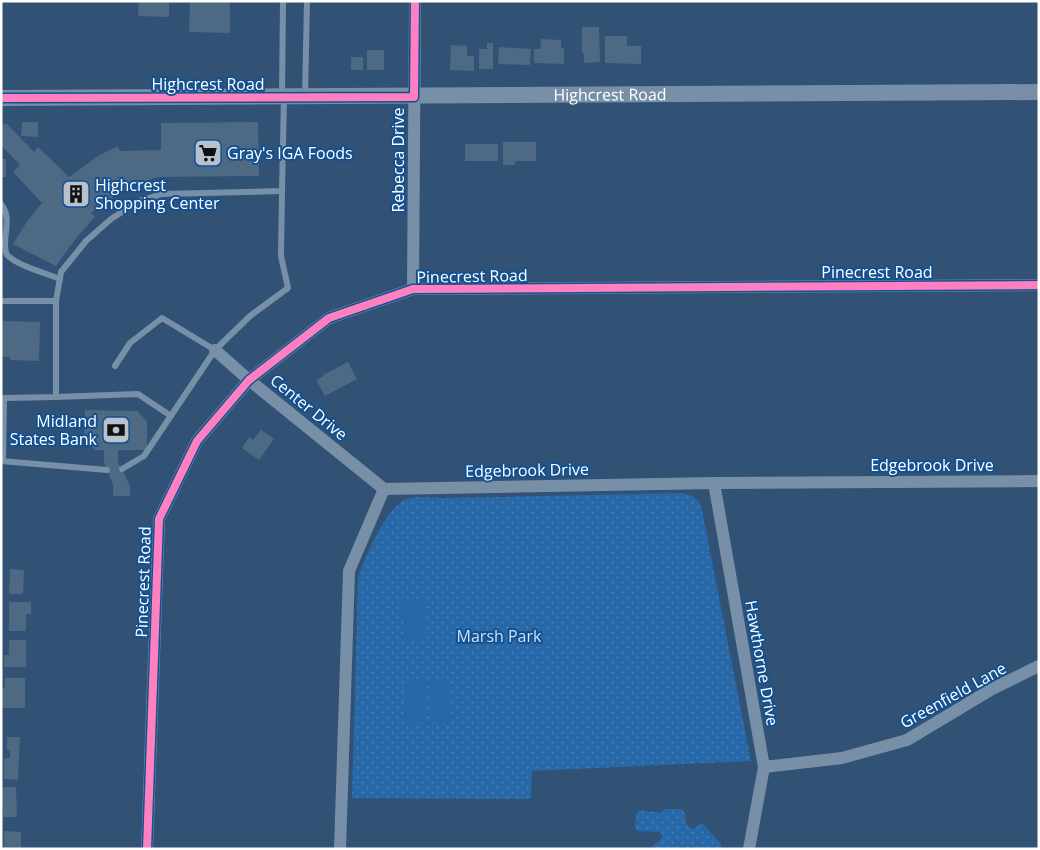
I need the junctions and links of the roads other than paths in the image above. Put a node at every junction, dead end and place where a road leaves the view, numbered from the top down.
1 (283, 1) edge
2 (307, 1) edge
3 (415, 1) edge
4 (1039, 92) edge
5 (283, 97) junction
6 (305, 97) junction
7 (414, 97) junction
8 (1, 98) edge
9 (282, 191) junction
10 (1, 204) edge
11 (60, 279) junction
12 (1039, 285) edge
13 (413, 289) junction
14 (56, 301) junction
15 (1, 302) edge
16 (216, 350) junction
17 (115, 366) dead end
18 (249, 380) junction
19 (56, 397) junction
20 (171, 416) junction
21 (2, 461) edge
22 (122, 469) dead end
23 (107, 470) dead end
24 (1039, 480) edge
25 (714, 483) junction
26 (384, 489) junction
27 (1039, 666) edge
28 (764, 767) junction
29 (146, 849) edge
30 (340, 849) edge
31 (749, 849) edge

1 - 5 lane
2 - 6 lane
3 - 7 street, Rebecca Drive
4 - 7 street, Highcrest Road
5 - 6 street, Highcrest Road
5 - 8 street, Highcrest Road
5 - 9 lane
6 - 7 street, Highcrest Road
7 - 13 street, Rebecca Drive
9 - 11 lane
9 - 16 lane
10 - 11 lane
11 - 14 lane
12 - 13 street, Pinecrest Road
13 - 18 street, Pinecrest Road
14 - 15 lane
14 - 19 lane
16 - 17 lane
16 - 18 street, Center Drive
16 - 20 lane
18 - 26 street, Center Drive
18 - 29 street, Pinecrest Road
19 - 20 lane
19 - 21 lane
20 - 22 lane
21 - 23 lane
24 - 25 street, Edgebrook Drive
25 - 26 street, Edgebrook Drive
25 - 28 street, Hawthorne Drive
26 - 30 street
27 - 28 street, Greenfield Lane
28 - 31 street, Hawthorne Drive

